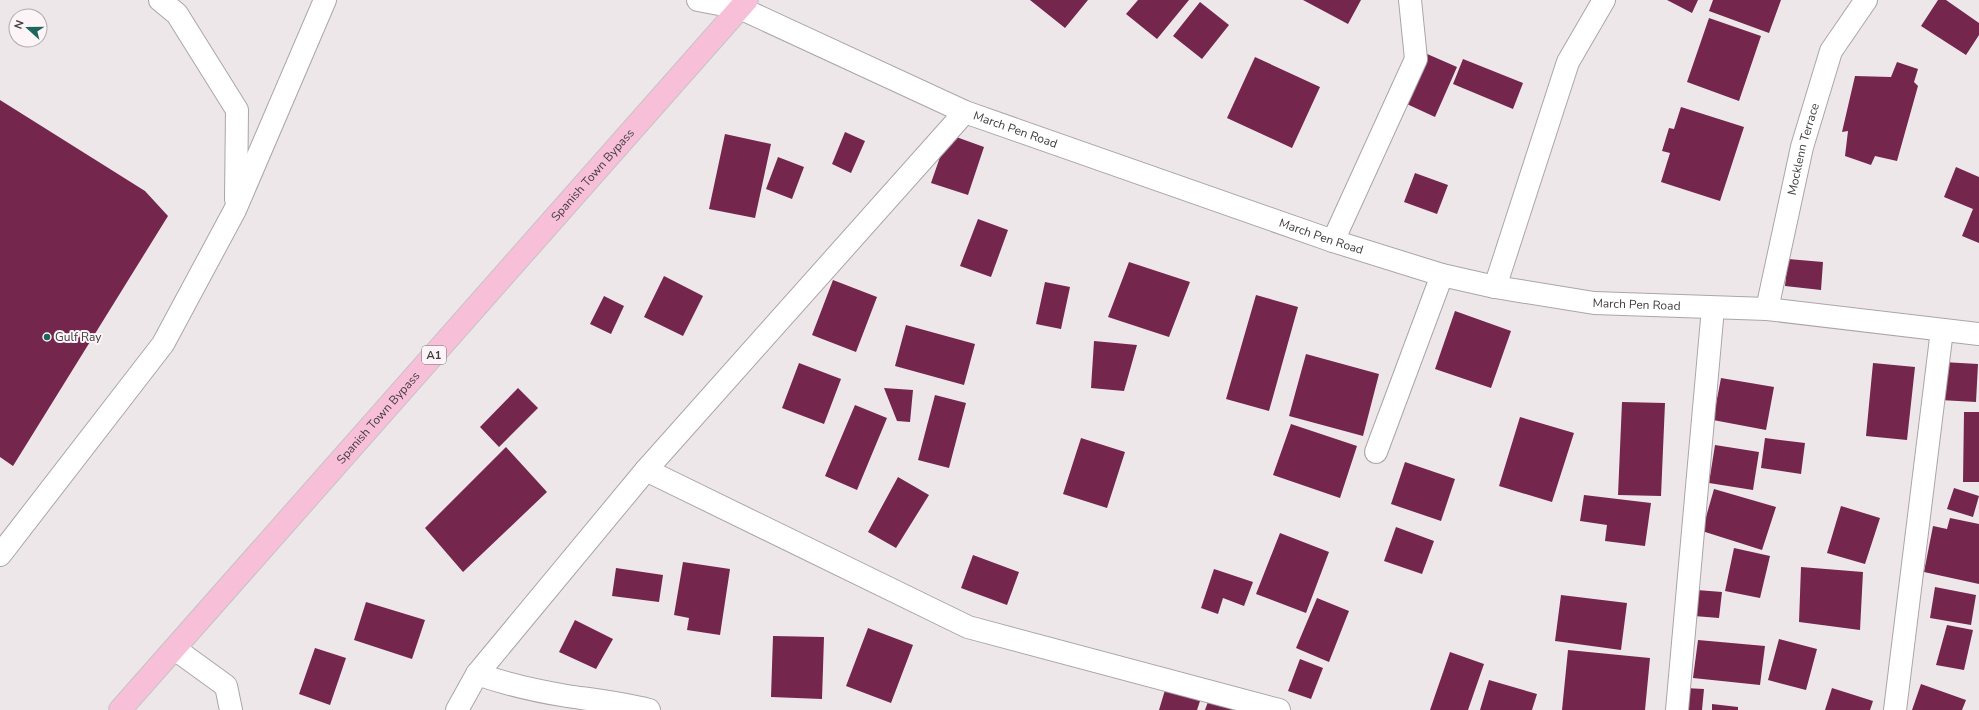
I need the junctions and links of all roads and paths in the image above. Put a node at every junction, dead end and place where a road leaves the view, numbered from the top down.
1 (160, 0) edge
2 (325, 0) edge
3 (698, 0) edge
4 (1410, 0) edge
5 (1604, 0) edge
6 (1866, 0) edge
7 (743, 4) edge
8 (965, 112) junction
9 (235, 210) junction
10 (1333, 241) junction
11 (1442, 275) junction
12 (1495, 287) junction
13 (1713, 308) junction
14 (1767, 309) junction
15 (1942, 330) junction
16 (1979, 334) edge
17 (1376, 452) dead end
18 (646, 470) junction
19 (0, 555) edge
20 (175, 648) junction
21 (476, 674) junction
22 (120, 710) edge
23 (231, 710) edge
24 (457, 710) edge
25 (649, 710) edge
26 (1279, 710) edge
27 (1677, 710) edge
28 (1895, 710) edge

1 - 9 street
2 - 9 street
3 - 7 street, March Pen Road
4 - 10 street
5 - 12 street
6 - 14 street, Mocklenn Terrace
7 - 8 street, March Pen Road
7 - 20 main road, Spanish Town Bypass / A1
8 - 10 street, March Pen Road
8 - 18 street
9 - 19 street
10 - 11 street, March Pen Road
11 - 12 street, March Pen Road
11 - 17 street
12 - 13 street, March Pen Road
13 - 14 street, March Pen Road
13 - 27 street
14 - 15 street, March Pen Road
15 - 16 street, March Pen Road
15 - 28 street
18 - 21 street
18 - 26 street
20 - 22 main road, Spanish Town Bypass / A1
20 - 23 street
21 - 24 street
21 - 25 street

